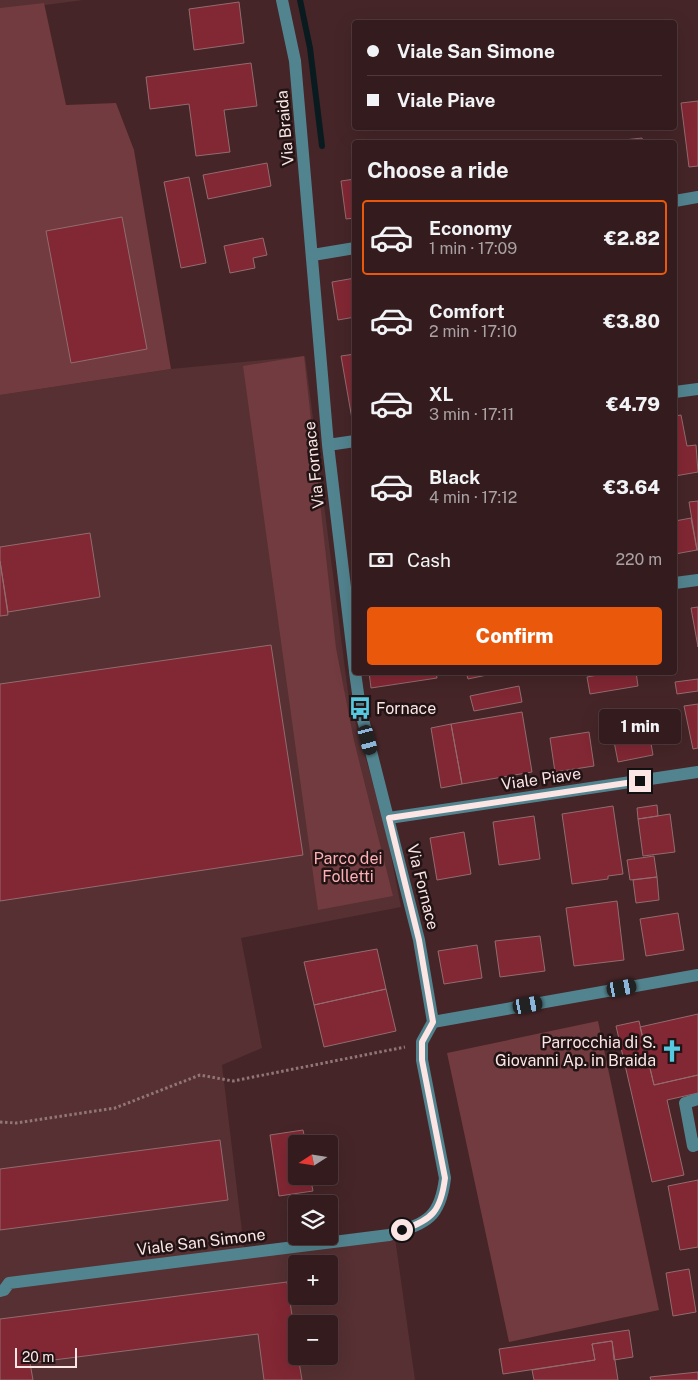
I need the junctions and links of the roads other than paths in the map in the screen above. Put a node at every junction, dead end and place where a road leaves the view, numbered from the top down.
1 (282, 0) edge
2 (698, 197) edge
3 (677, 201) edge
4 (352, 248) edge
5 (313, 255) junction
6 (698, 389) edge
7 (677, 392) edge
8 (352, 441) edge
9 (328, 445) junction
10 (698, 580) edge
11 (677, 583) edge
12 (352, 634) edge
13 (355, 675) edge
14 (698, 772) edge
15 (389, 818) junction
16 (698, 975) edge
17 (433, 1022) junction
18 (698, 1099) edge
19 (698, 1144) edge
20 (3, 1283) edge

1 - 5 street, Via Braida
2 - 3 street
4 - 5 street
5 - 9 street, Via Fornace
6 - 7 street
8 - 9 street
9 - 12 street, Via Fornace
10 - 11 street
13 - 15 street, Via Fornace
14 - 15 street, Viale Piave
15 - 17 street, Via Fornace
16 - 17 street
17 - 20 street, Viale San Simone
18 - 19 street

